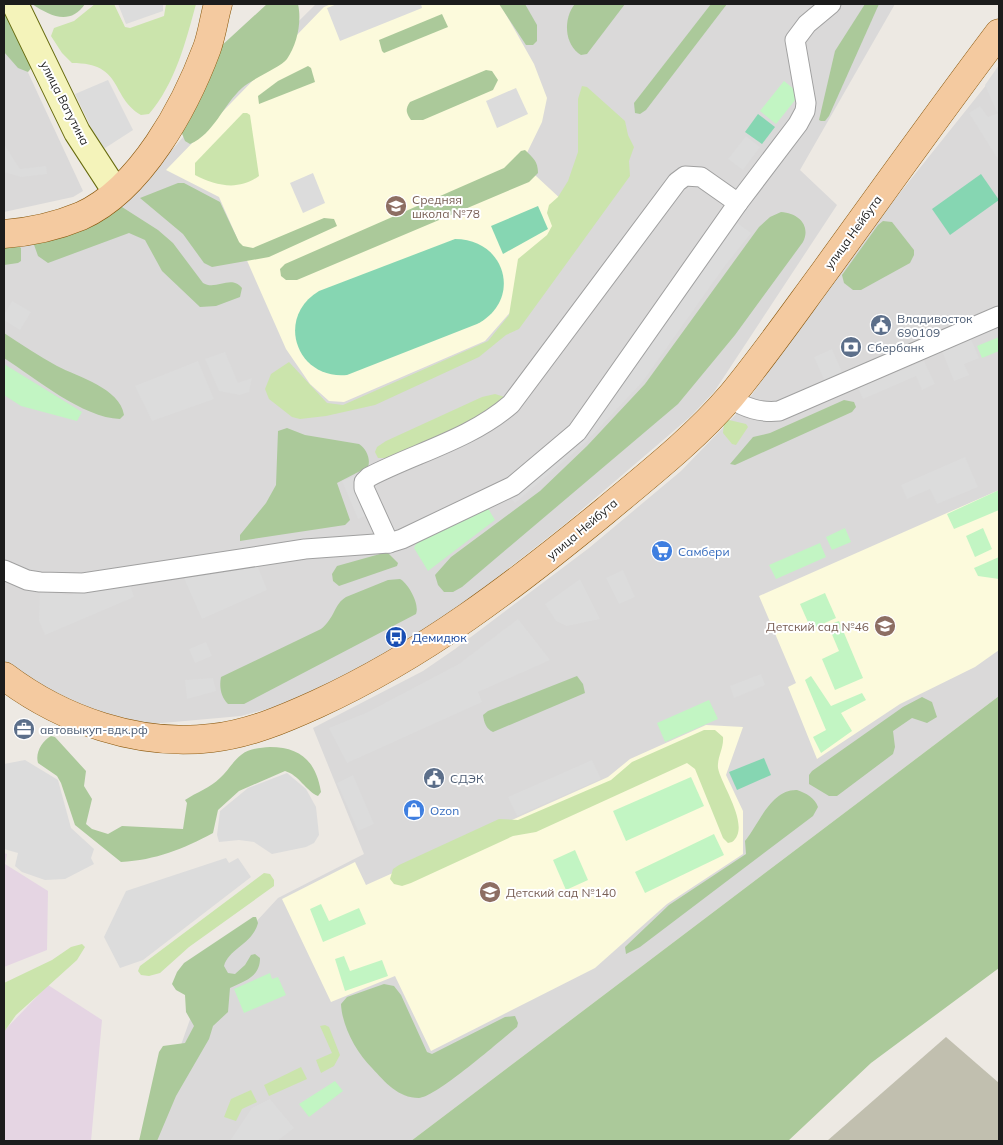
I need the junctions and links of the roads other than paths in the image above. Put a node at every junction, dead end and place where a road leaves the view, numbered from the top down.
1 (15, 4) edge
2 (218, 4) edge
3 (831, 4) edge
4 (999, 33) edge
5 (116, 192) junction
6 (738, 203) junction
7 (4, 234) edge
8 (999, 316) edge
9 (729, 398) junction
10 (389, 543) junction
11 (4, 570) edge
12 (4, 676) edge

1 - 5 street, улица Ватутина
2 - 5 main road
3 - 6 street
4 - 9 main road, улица Нейбута
5 - 7 main road
6 - 10 street
6 - 10 street
8 - 9 street
9 - 12 main road, улица Нейбута
10 - 11 street

